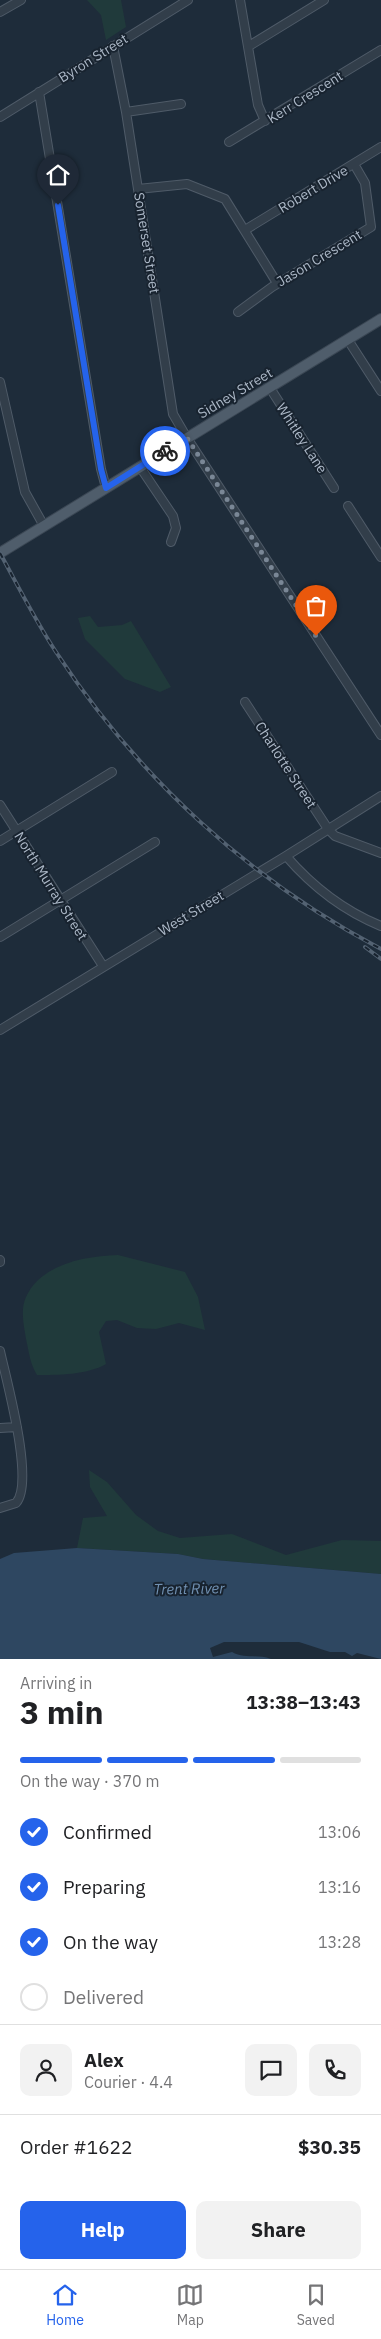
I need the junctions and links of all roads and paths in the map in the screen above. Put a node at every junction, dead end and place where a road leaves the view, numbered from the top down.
1 (21, 0) edge
2 (240, 0) edge
3 (324, 0) edge
4 (185, 1) edge
5 (0, 12) edge
6 (113, 46) junction
7 (249, 46) junction
8 (381, 50) edge
9 (39, 92) junction
10 (181, 104) dead end
11 (126, 112) junction
12 (0, 117) edge
13 (265, 121) junction
14 (229, 142) dead end
15 (381, 147) edge
16 (354, 164) junction
17 (138, 190) junction
18 (245, 230) junction
19 (277, 283) junction
20 (238, 312) dead end
21 (381, 319) edge
22 (348, 340) junction
23 (0, 382) edge
24 (270, 388) junction
25 (381, 391) edge
26 (187, 438) junction
27 (140, 467) junction
28 (106, 488) junction
29 (334, 488) dead end
30 (348, 506) dead end
31 (44, 526) junction
32 (171, 542) dead end
33 (0, 553) edge
34 (381, 557) edge
35 (244, 702) dead end
36 (381, 735) edge
37 (112, 772) dead end
38 (381, 796) edge
39 (0, 805) edge
40 (328, 829) junction
41 (16, 830) junction
42 (0, 840) edge
43 (155, 842) dead end
44 (381, 853) edge
45 (286, 856) junction
46 (60, 900) junction
47 (381, 926) edge
48 (0, 937) edge
49 (103, 966) junction
50 (0, 1030) edge
51 (0, 1350) edge
52 (9, 1393) junction
53 (0, 1396) edge
54 (17, 1427) junction
55 (0, 1428) edge
56 (0, 1508) edge

1 - 5 street
2 - 7 street
3 - 7 street
4 - 6 street, Byron Street
6 - 9 street, Byron Street
6 - 11 street, Somerset Street
7 - 13 street
8 - 13 street, Kerr Crescent
9 - 12 street, Byron Street
9 - 28 street
10 - 11 street
11 - 17 street, Somerset Street
13 - 14 street, Kerr Crescent
15 - 16 street, Robert Drive
16 - 18 street, Robert Drive
16 - 19 street, Jason Crescent
17 - 18 street
17 - 26 street, Somerset Street
18 - 19 street
19 - 20 street, Jason Crescent
21 - 22 main road, Sidney Street
22 - 24 main road, Sidney Street
22 - 25 street
23 - 31 street
24 - 26 main road, Sidney Street
24 - 29 street, Whitley Lane
26 - 27 main road, Sidney Street
26 - 36 street, Somerset Street
27 - 28 main road, Sidney Street
27 - 32 street
28 - 31 main road, Sidney Street
30 - 34 street
31 - 33 main road, Sidney Street
35 - 40 street, Charlotte Street
37 - 41 street
38 - 40 street, West Street
39 - 41 street, North Murray Street
40 - 44 street
40 - 45 street, West Street
41 - 42 street
41 - 46 street, North Murray Street
43 - 46 street
45 - 47 street
45 - 49 street, West Street
46 - 48 street
46 - 49 street, North Murray Street
49 - 50 street, West Street
51 - 52 street
52 - 53 street
52 - 54 street
54 - 55 street
54 - 56 street

